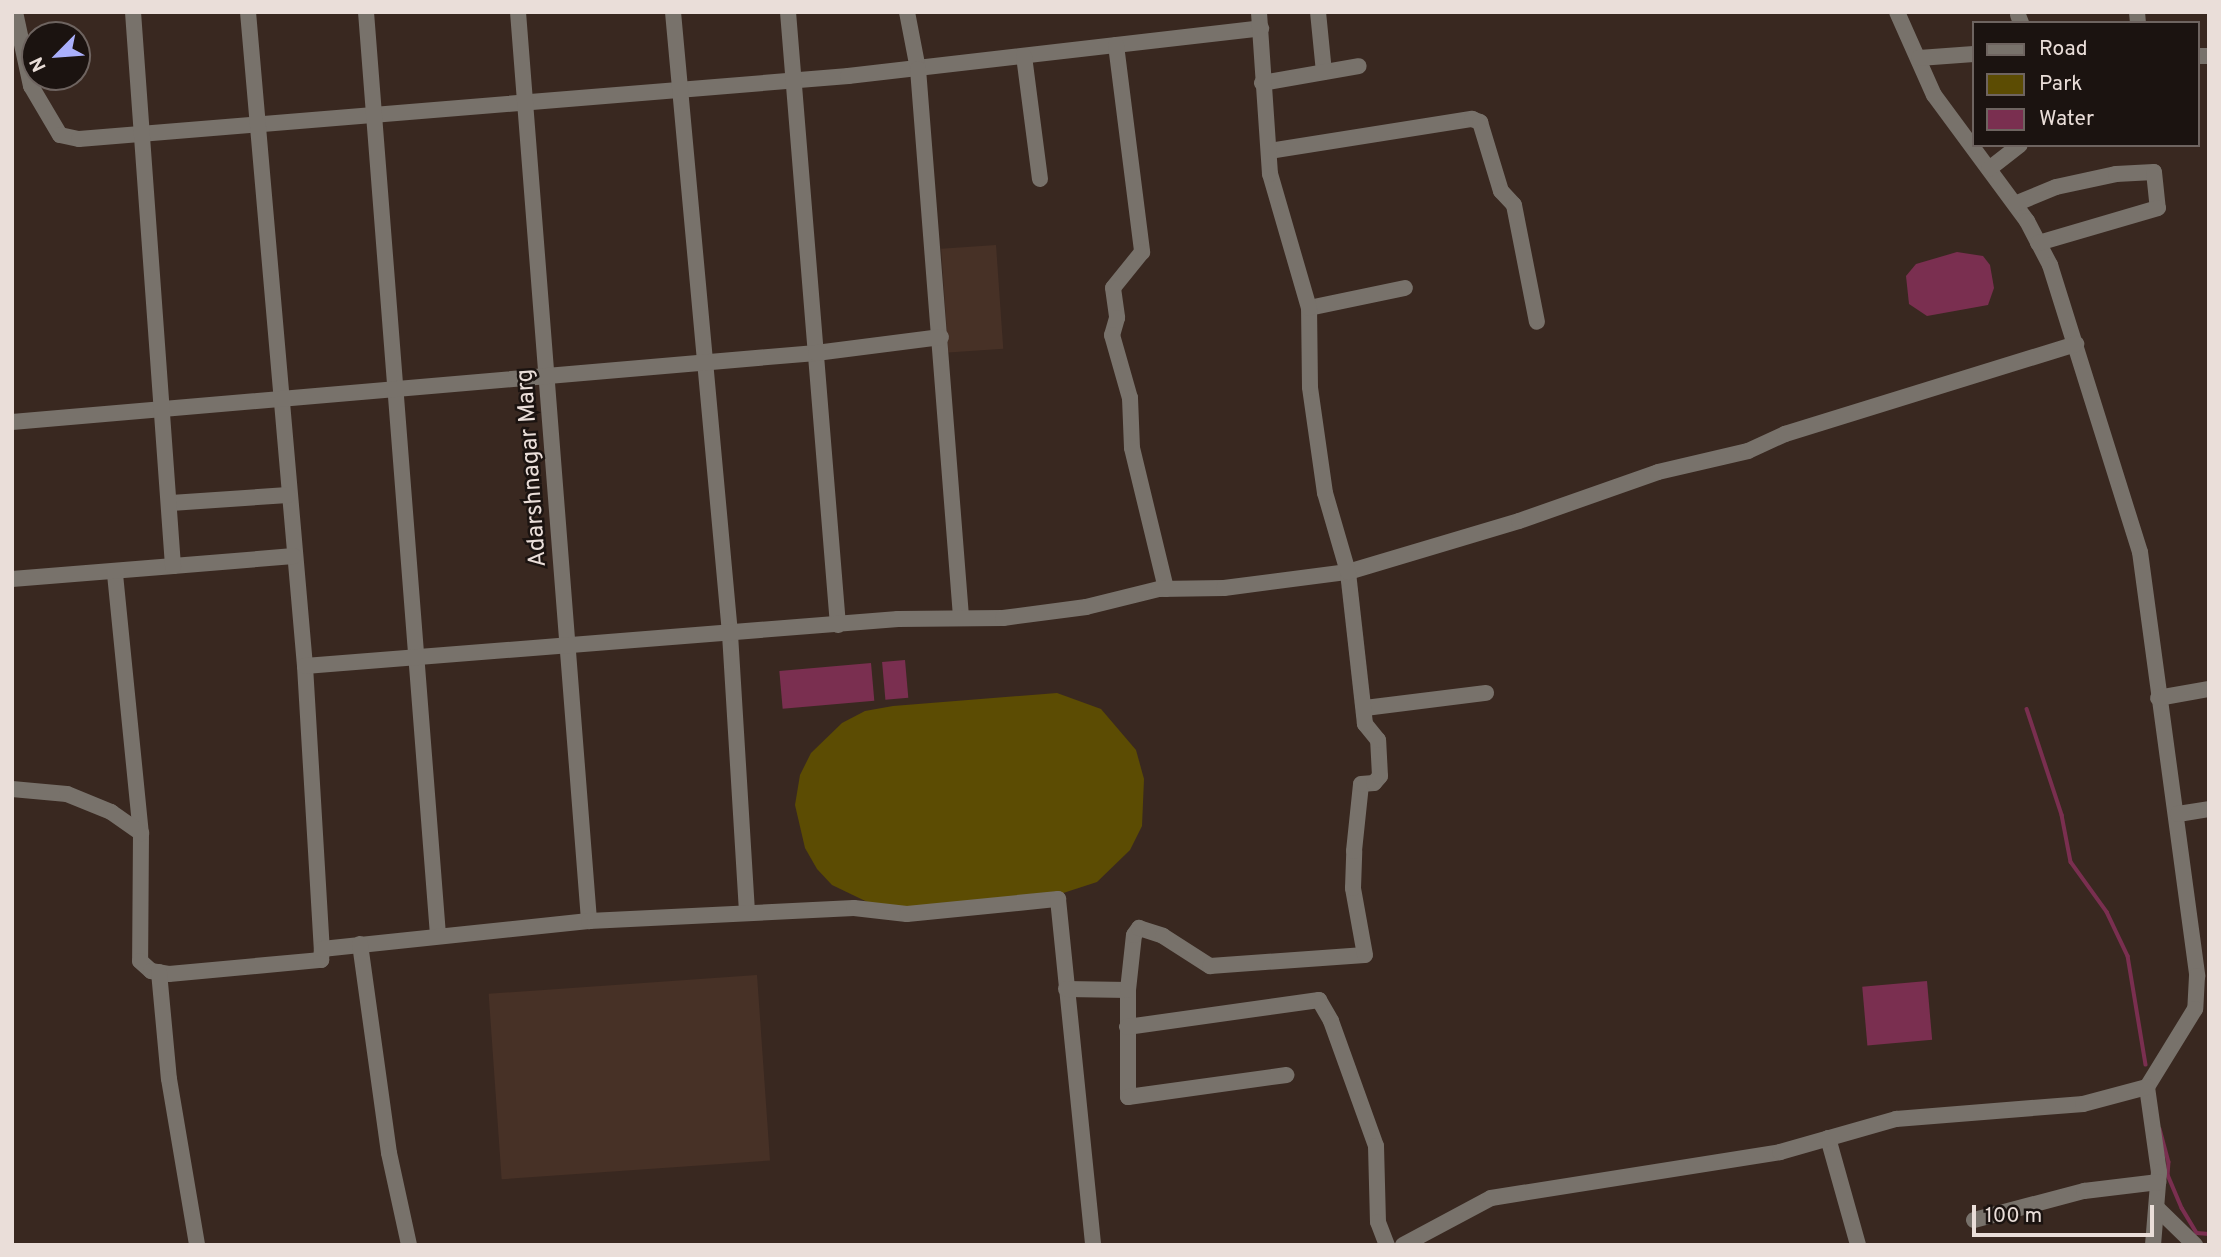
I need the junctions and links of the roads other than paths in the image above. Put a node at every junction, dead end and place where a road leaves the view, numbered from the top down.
1 (15, 12) edge
2 (132, 12) edge
3 (248, 12) edge
4 (366, 12) edge
5 (518, 12) edge
6 (673, 12) edge
7 (788, 12) edge
8 (907, 12) edge
9 (1318, 12) edge
10 (1897, 12) edge
11 (1260, 20) edge
12 (1116, 46) junction
13 (1972, 54) edge
14 (1024, 56) junction
15 (1919, 58) junction
16 (1359, 66) dead end
17 (918, 69) junction
18 (1324, 72) junction
19 (20, 73) edge
20 (794, 80) junction
21 (1262, 83) junction
22 (678, 90) junction
23 (528, 104) junction
24 (375, 116) junction
25 (258, 125) junction
26 (143, 134) junction
27 (1972, 146) edge
28 (1973, 147) edge
29 (2017, 147) edge
30 (1269, 151) junction
31 (1989, 169) junction
32 (1040, 179) dead end
33 (2015, 204) junction
34 (2038, 243) junction
35 (1405, 288) dead end
36 (1308, 308) junction
37 (1537, 322) dead end
38 (941, 337) junction
39 (2076, 344) junction
40 (816, 353) junction
41 (703, 363) junction
42 (549, 374) junction
43 (396, 387) junction
44 (280, 396) junction
45 (163, 407) junction
46 (12, 422) edge
47 (288, 495) junction
48 (171, 503) junction
49 (294, 556) junction
50 (173, 566) junction
51 (1348, 572) junction
52 (115, 574) junction
53 (12, 579) edge
54 (1167, 589) junction
55 (961, 616) junction
56 (838, 625) junction
57 (730, 634) junction
58 (570, 648) junction
59 (419, 659) junction
60 (306, 666) junction
61 (2209, 689) edge
62 (1486, 693) dead end
63 (2158, 698) junction
64 (1365, 708) junction
65 (12, 789) edge
66 (2209, 809) edge
67 (2178, 814) junction
68 (141, 833) junction
69 (747, 912) junction
70 (589, 921) junction
71 (438, 936) junction
72 (360, 944) junction
73 (322, 948) junction
74 (2202, 950) edge
75 (159, 972) junction
76 (1066, 989) junction
77 (1128, 990) junction
78 (1126, 1027) junction
79 (1286, 1075) dead end
80 (2147, 1087) junction
81 (1828, 1138) junction
82 (2158, 1182) junction
83 (2158, 1209) junction
84 (1974, 1220) dead end
85 (197, 1245) edge
86 (408, 1245) edge
87 (1093, 1245) edge
88 (1387, 1245) edge
89 (1403, 1245) edge
90 (1858, 1245) edge
91 (2153, 1245) edge
92 (2194, 1245) edge

1 - 19 street
2 - 26 street
3 - 25 street
4 - 24 street
5 - 23 street, Adarshnagar Marg
6 - 22 street
7 - 20 street
8 - 17 street
9 - 18 street
10 - 15 street
11 - 12 street
11 - 21 street
12 - 14 street
12 - 54 street
13 - 15 street
14 - 17 street
14 - 32 street
15 - 27 street
16 - 18 street
17 - 20 street
17 - 38 street
18 - 21 street
19 - 26 street
20 - 22 street
20 - 40 street
21 - 30 street
22 - 23 street
22 - 41 street
23 - 24 street
23 - 42 street, Adarshnagar Marg
24 - 25 street
24 - 43 street
25 - 26 street
25 - 44 street
26 - 45 street
28 - 31 street
29 - 31 street
30 - 36 street
30 - 37 street
31 - 33 street
33 - 34 street
33 - 34 street
34 - 39 street
35 - 36 street
36 - 51 street
38 - 40 street
38 - 55 street
39 - 51 street
39 - 63 street
40 - 41 street
40 - 56 street
41 - 42 street
41 - 57 street
42 - 43 street
42 - 58 street, Adarshnagar Marg
43 - 44 street
43 - 59 street
44 - 45 street
44 - 47 street
45 - 46 street
45 - 48 street
47 - 48 street
47 - 49 street
48 - 50 street
49 - 50 street
49 - 60 street
50 - 52 street
51 - 54 street
51 - 64 street
52 - 53 street
52 - 68 street
54 - 55 street
55 - 56 street
56 - 57 street
57 - 58 street
57 - 69 street
58 - 59 street
58 - 70 street, Adarshnagar Marg
59 - 60 street
59 - 71 street
60 - 73 street
61 - 63 street
62 - 64 street
63 - 67 street
64 - 77 street
65 - 68 street
66 - 67 street
67 - 74 street
68 - 75 street
69 - 70 street
69 - 76 street
70 - 71 street
71 - 72 street
72 - 73 street
72 - 86 street
73 - 75 street
74 - 80 street
75 - 85 street
76 - 77 street
76 - 87 street
77 - 78 street
78 - 79 street
78 - 88 street
80 - 81 street
80 - 82 street
81 - 89 street
81 - 90 street
82 - 83 street
82 - 84 street
83 - 91 street
83 - 92 street

